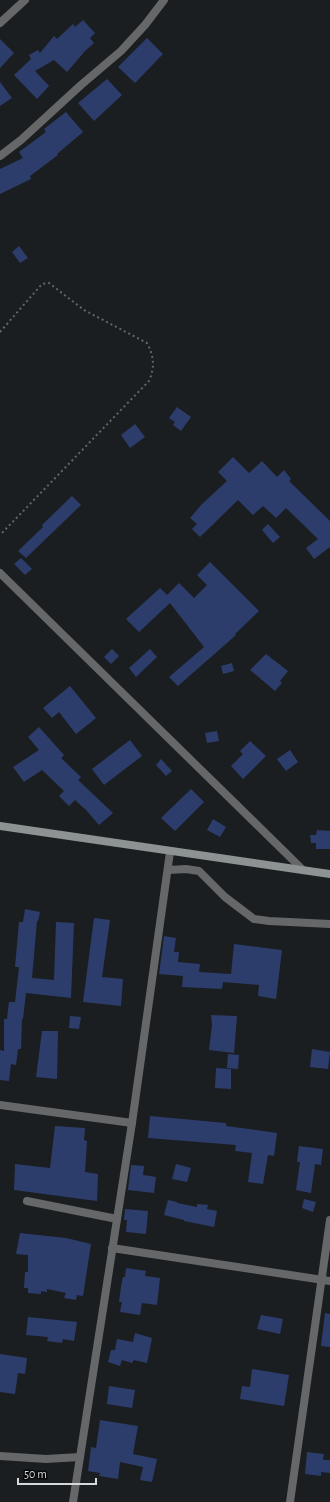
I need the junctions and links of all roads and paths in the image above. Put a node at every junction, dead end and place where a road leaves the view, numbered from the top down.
1 (25, 0) edge
2 (164, 0) edge
3 (0, 23) edge
4 (0, 156) edge
5 (0, 332) edge
6 (0, 535) edge
7 (0, 573) edge
8 (0, 826) edge
9 (170, 852) junction
10 (168, 870) junction
11 (303, 870) junction
12 (330, 874) edge
13 (330, 924) edge
14 (0, 1105) edge
15 (132, 1123) junction
16 (27, 1201) dead end
17 (117, 1219) junction
18 (330, 1220) edge
19 (112, 1248) junction
20 (326, 1280) edge
21 (0, 1456) edge
22 (80, 1457) junction
23 (73, 1502) edge
24 (290, 1502) edge

1 - 3 street
2 - 4 street
5 - 6 path
7 - 11 street
8 - 9 main road
9 - 10 street
9 - 11 main road
10 - 13 street
10 - 15 street
11 - 12 main road
14 - 15 street
15 - 17 street
16 - 17 street
17 - 19 street
18 - 20 street
19 - 20 street
19 - 22 street
20 - 24 street
21 - 22 street
22 - 23 street

